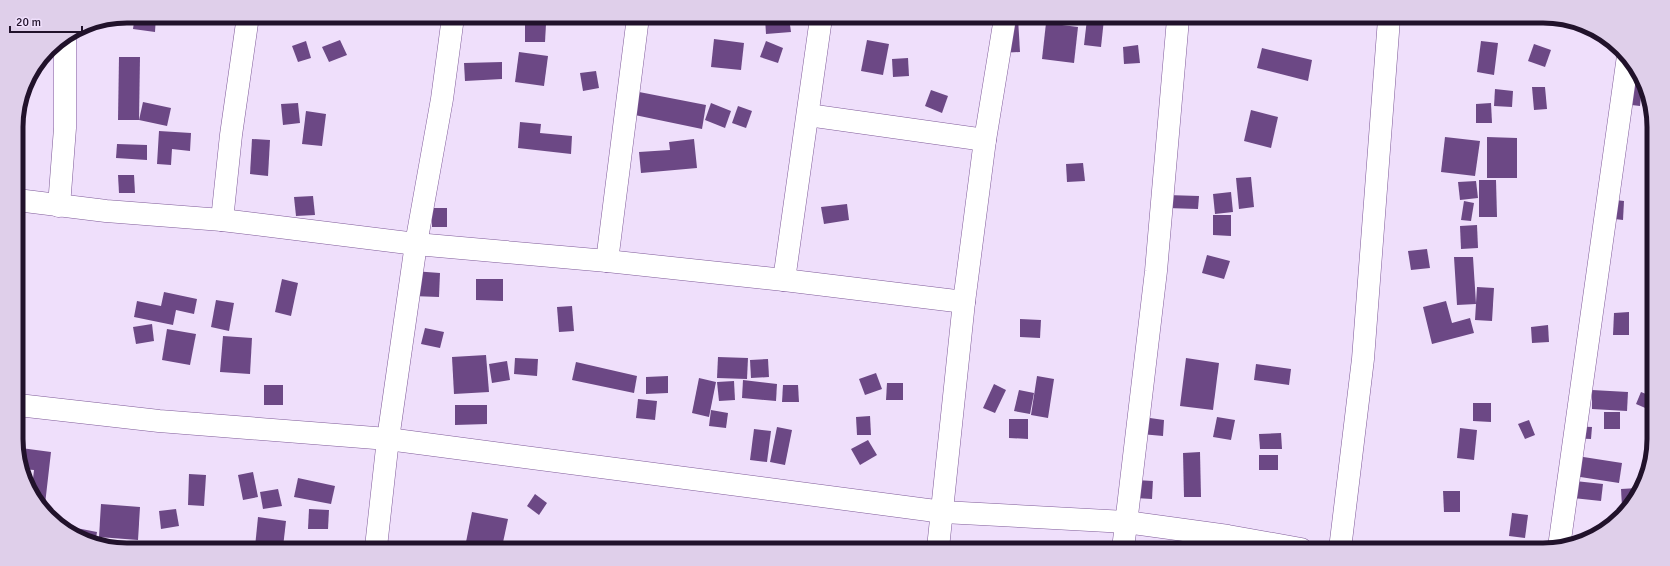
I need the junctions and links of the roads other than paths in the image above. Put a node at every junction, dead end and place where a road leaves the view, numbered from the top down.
1 (247, 23) edge
2 (452, 23) edge
3 (637, 23) edge
4 (820, 23) edge
5 (1004, 23) edge
6 (1178, 23) edge
7 (1389, 23) edge
8 (64, 44) edge
9 (1627, 66) edge
10 (808, 115) junction
11 (985, 140) junction
12 (23, 201) edge
13 (59, 206) junction
14 (222, 220) junction
15 (416, 244) junction
16 (607, 261) junction
17 (784, 280) junction
18 (964, 302) junction
19 (23, 406) edge
20 (388, 438) junction
21 (943, 512) junction
22 (1126, 522) junction
23 (1559, 542) edge
24 (376, 543) edge
25 (939, 543) edge
26 (1124, 543) edge
27 (1267, 543) edge
28 (1341, 543) edge

1 - 14 street
2 - 15 street
3 - 16 street
4 - 10 street
5 - 11 street
6 - 22 street
7 - 28 street
8 - 13 street
9 - 23 street
10 - 11 street
10 - 17 street
11 - 18 street
12 - 13 street
13 - 14 street
14 - 15 street
15 - 16 street
15 - 20 street
16 - 17 street
17 - 18 street
18 - 21 street
19 - 20 street
20 - 21 street
20 - 24 street
21 - 22 street
21 - 25 street
22 - 26 street
22 - 27 street

